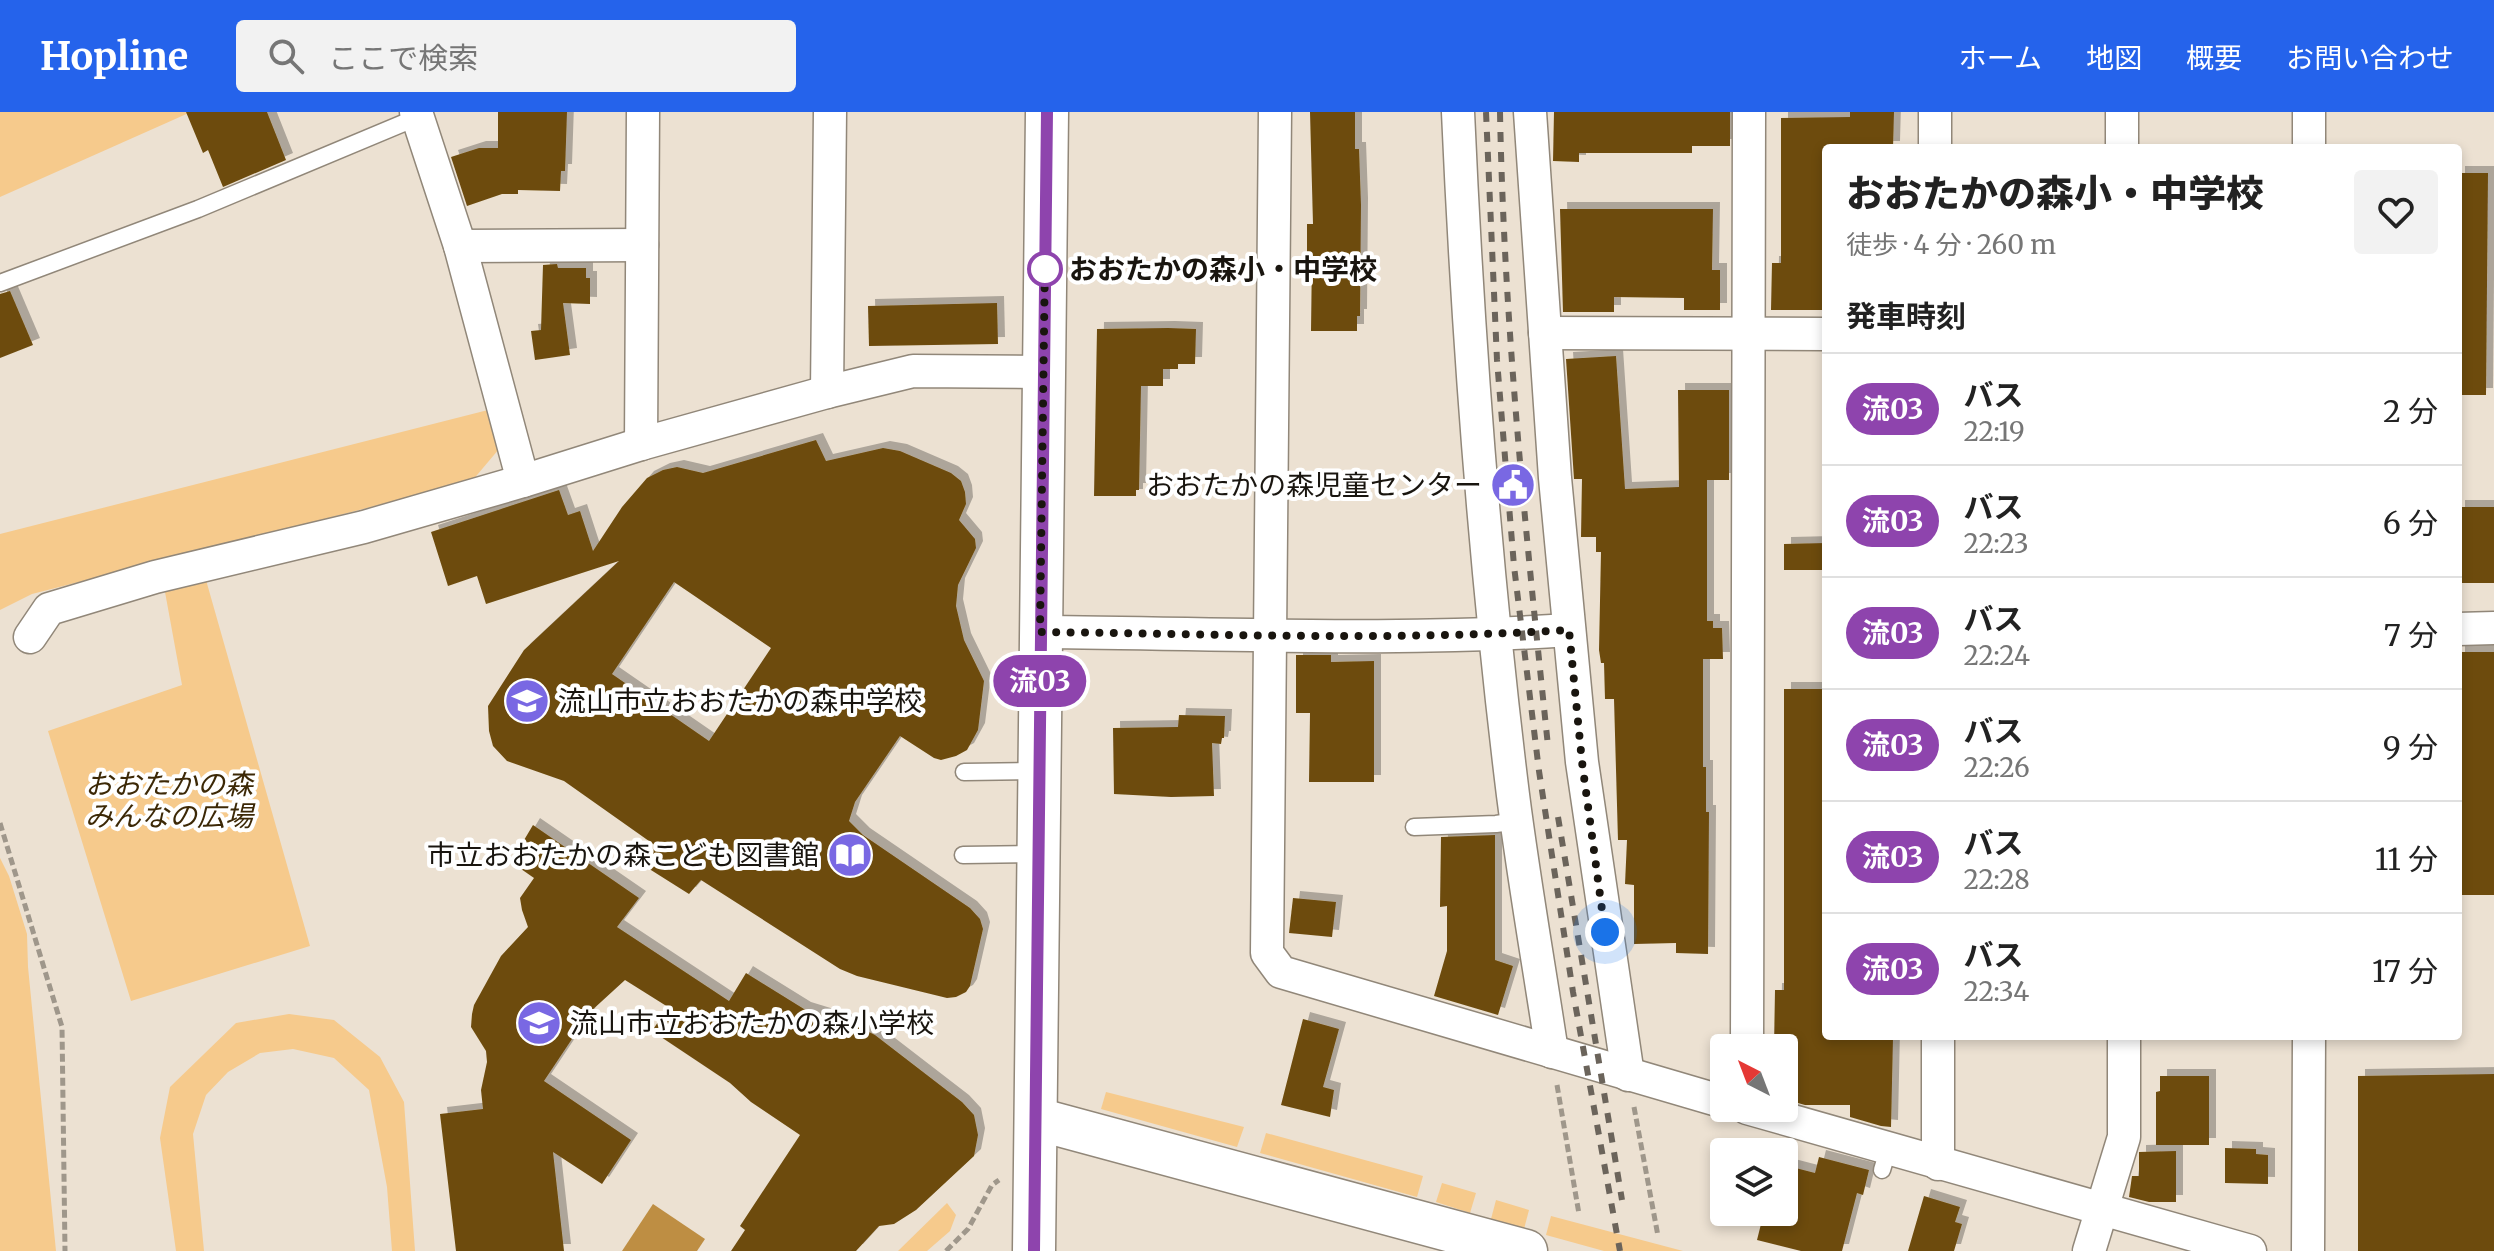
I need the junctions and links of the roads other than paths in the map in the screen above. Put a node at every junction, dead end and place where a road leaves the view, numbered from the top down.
1 (643, 112) edge
2 (830, 112) edge
3 (1047, 112) edge
4 (1275, 112) edge
5 (1458, 112) edge
6 (1530, 112) edge
7 (1749, 112) edge
8 (1935, 112) edge
9 (2122, 112) edge
10 (2309, 112) edge
11 (417, 114) edge
12 (1935, 144) edge
13 (2122, 144) edge
14 (2309, 144) edge
15 (642, 245) junction
16 (460, 246) junction
17 (0, 283) edge
18 (1545, 333) junction
19 (1749, 334) junction
20 (1822, 334) edge
21 (1043, 372) junction
22 (827, 392) junction
23 (641, 444) junction
24 (523, 481) junction
25 (2494, 628) edge
26 (2462, 629) edge
27 (1569, 630) junction
28 (1040, 632) junction
29 (1496, 635) junction
30 (30, 637) dead end
31 (1270, 637) junction
32 (1039, 771) junction
33 (964, 772) dead end
34 (1517, 821) junction
35 (1414, 827) dead end
36 (1039, 854) junction
37 (963, 855) dead end
38 (1747, 1034) edge
39 (1938, 1040) edge
40 (2124, 1040) edge
41 (2309, 1040) edge
42 (1552, 1052) junction
43 (1628, 1075) junction
44 (1710, 1098) edge
45 (1037, 1119) junction
46 (1784, 1122) edge
47 (1938, 1164) junction
48 (2103, 1210) junction
49 (1034, 1251) edge
50 (1526, 1251) edge
51 (2089, 1251) edge
52 (2250, 1251) edge
53 (2308, 1251) edge

1 - 15 street
2 - 22 street
3 - 21 street
4 - 31 street
5 - 29 street
6 - 18 street
7 - 19 street
8 - 12 street
9 - 13 street
10 - 14 street
11 - 16 street
11 - 17 lane
15 - 16 street
15 - 23 street
16 - 24 street
18 - 19 street
18 - 27 street
19 - 20 street
19 - 38 street
21 - 22 street
21 - 28 street
22 - 23 street
23 - 24 street
24 - 30 street
25 - 26 street
27 - 29 street
27 - 43 street
28 - 31 street
28 - 32 street
29 - 31 street
29 - 34 street
31 - 42 street
32 - 33 lane
32 - 36 street
34 - 35 lane
34 - 42 street
36 - 37 lane
36 - 45 street
39 - 47 street
40 - 48 street
41 - 53 street
42 - 43 street
43 - 44 street
45 - 49 street
45 - 50 street
46 - 47 street
47 - 48 street
48 - 51 street
48 - 52 street

